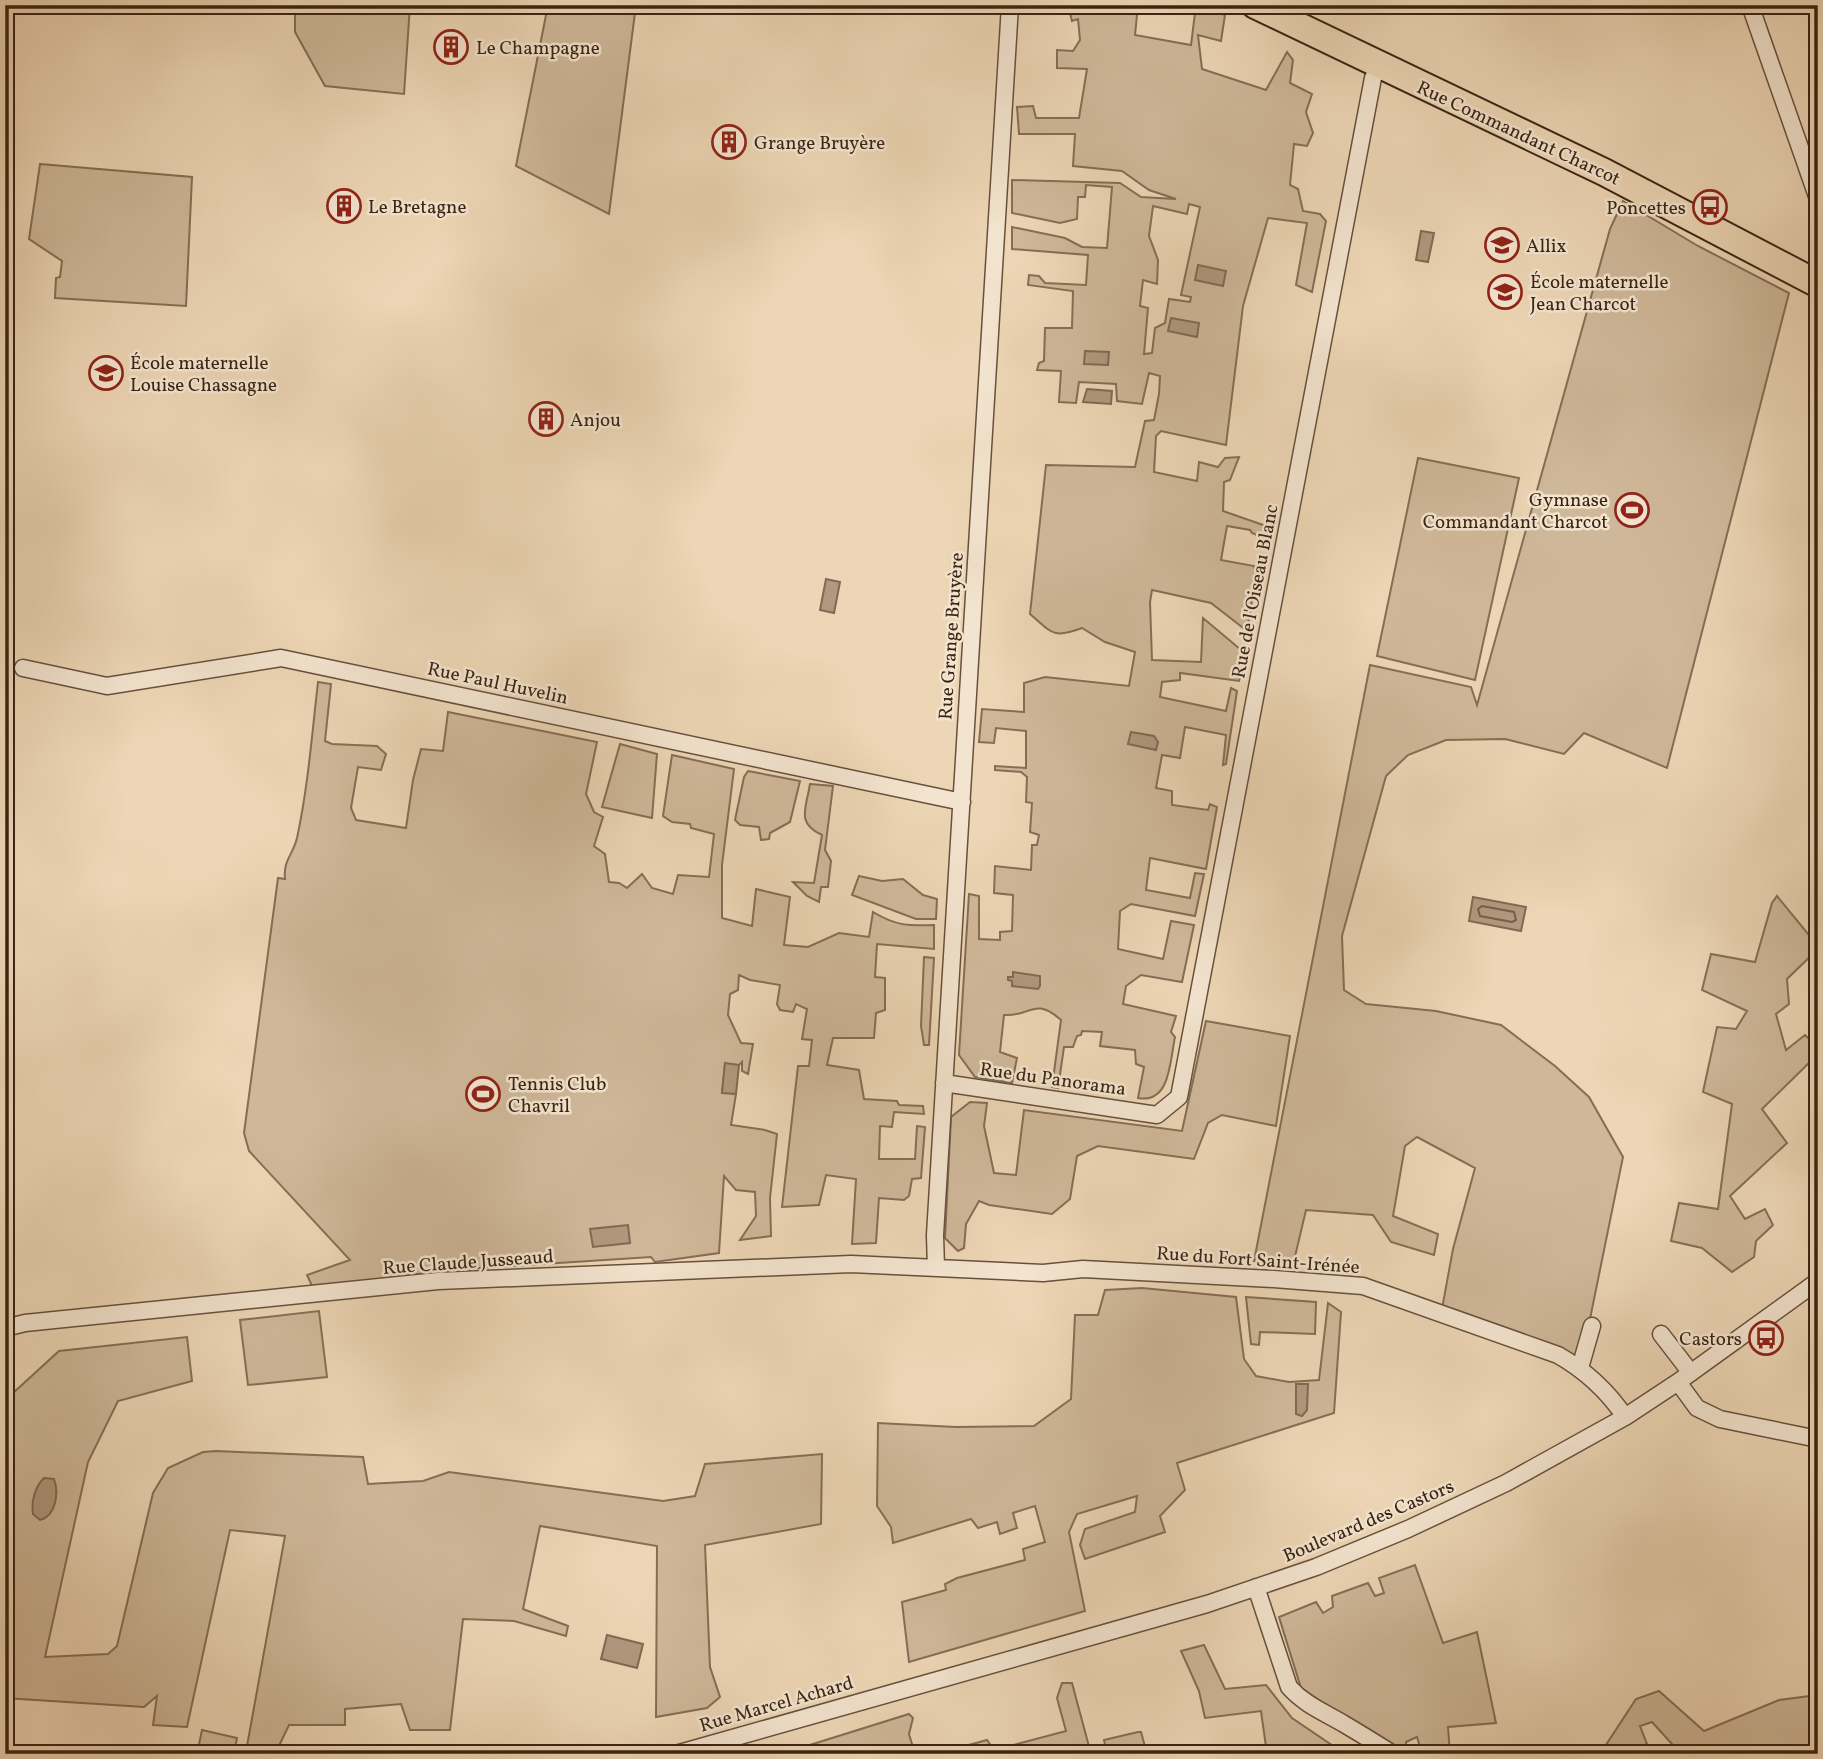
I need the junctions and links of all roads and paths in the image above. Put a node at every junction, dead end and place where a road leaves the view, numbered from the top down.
1 (1010, 5) edge
2 (1255, 5) edge
3 (1750, 5) edge
4 (1379, 65) junction
5 (1818, 199) edge
6 (1818, 283) edge
7 (23, 668) dead end
8 (962, 802) junction
9 (944, 1083) junction
10 (1157, 1115) joint
11 (936, 1268) junction
12 (1818, 1282) edge
13 (1592, 1326) dead end
14 (5, 1328) edge
15 (1661, 1334) dead end
16 (1580, 1368) junction
17 (1684, 1378) junction
18 (1625, 1417) junction
19 (1818, 1439) edge
20 (1256, 1587) junction
21 (887, 1692) joint
22 (676, 1754) edge
23 (1393, 1754) edge

1 - 8 street, Rue Grange Bruyère
2 - 4 main road, Rue Commandant Charcot
3 - 5 street
4 - 6 main road, Rue Commandant Charcot
4 - 10 street, Rue de l'Oiseau Blanc
7 - 8 street, Rue Paul Huvelin
8 - 9 street, Rue Grange Bruyère
9 - 10 street, Rue du Panorama
9 - 11 street, Rue Grange Bruyère
11 - 14 street, Rue Claude Jusseaud
11 - 16 street, Rue du Fort Saint-Irénée
12 - 17 street, Boulevard des Castors
13 - 16 street
15 - 17 street
16 - 18 street, Rue du Fort Saint-Irénée
17 - 18 street, Boulevard des Castors
17 - 19 street
18 - 20 street, Boulevard des Castors
20 - 21 street, Boulevard des Castors
20 - 23 street
21 - 22 street, Rue Marcel Achard

